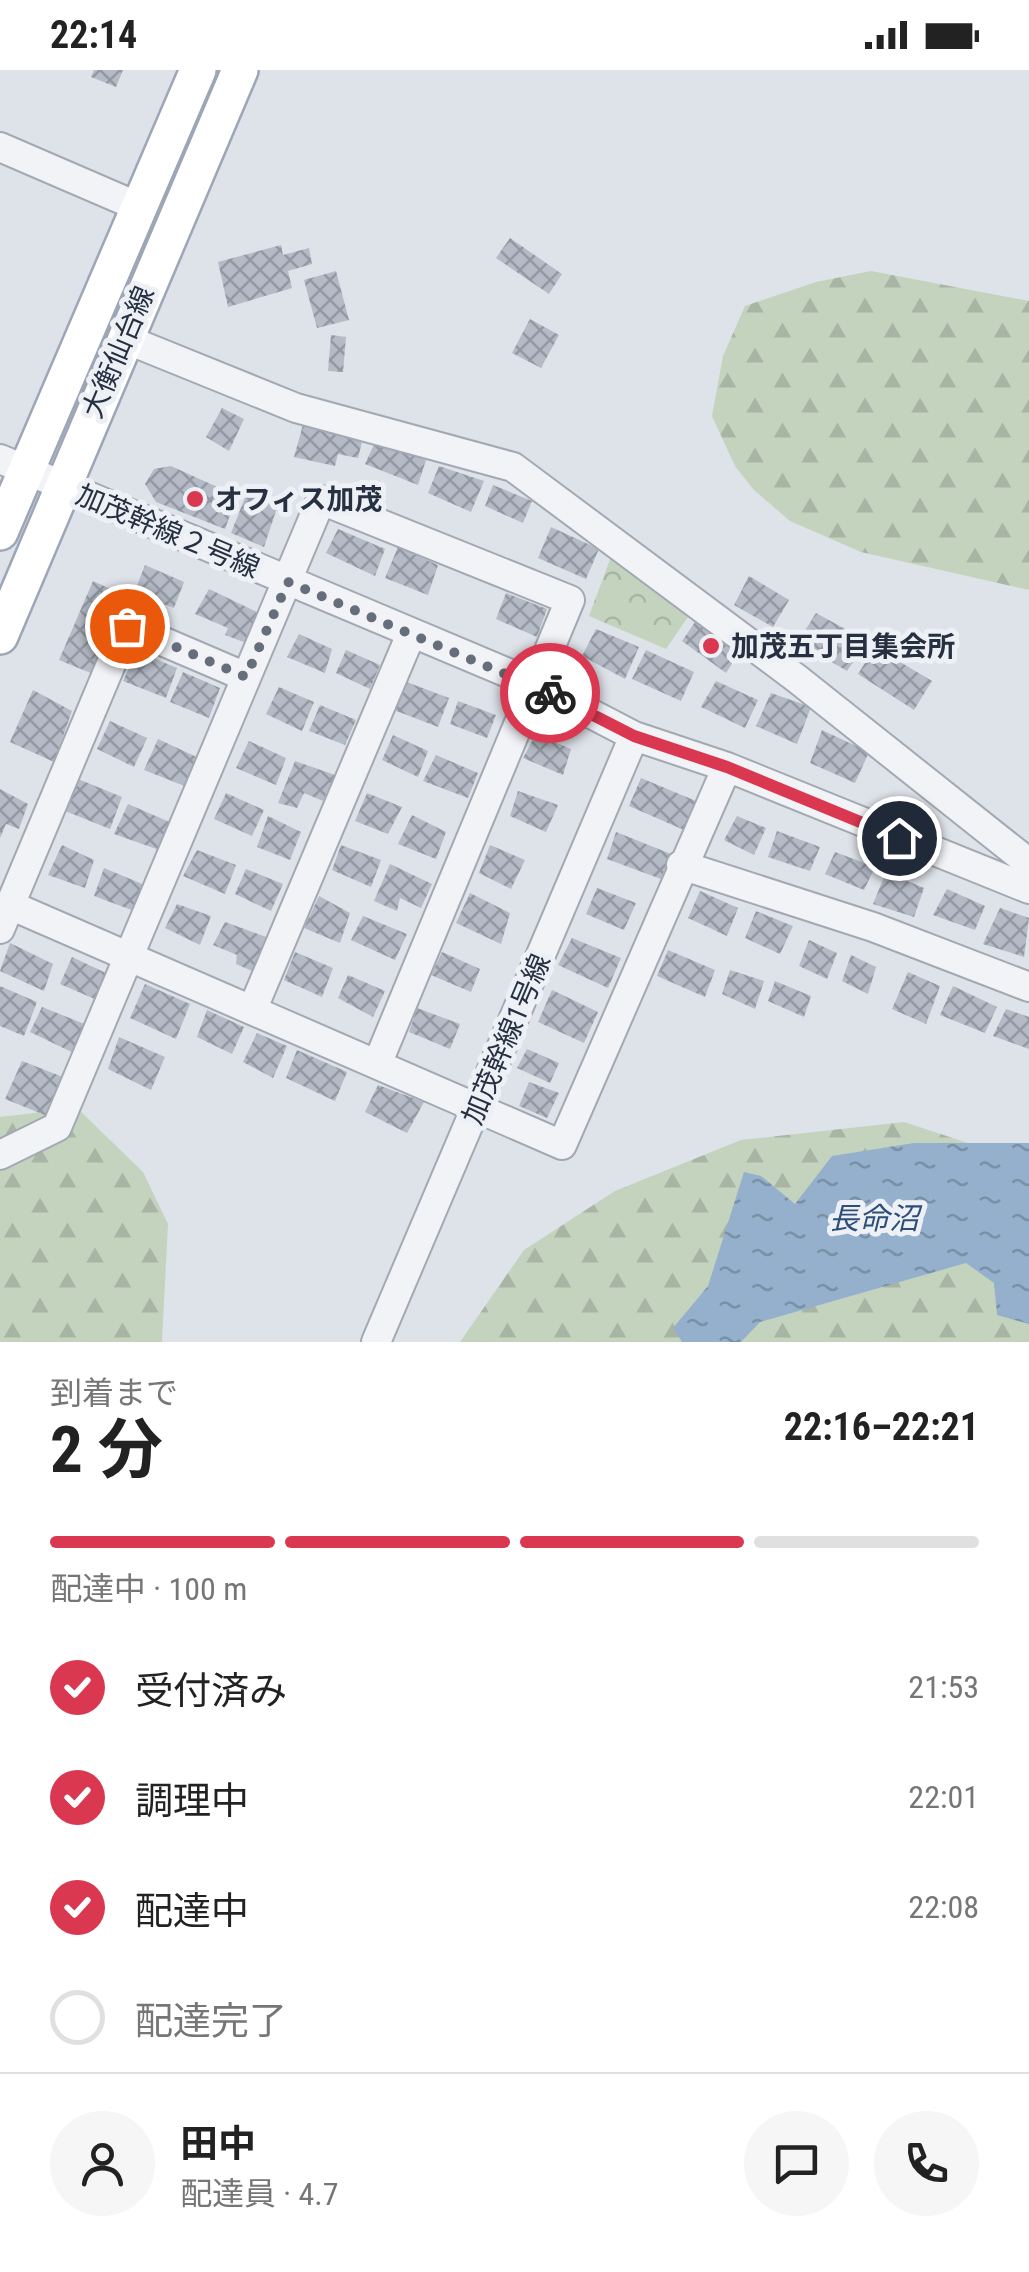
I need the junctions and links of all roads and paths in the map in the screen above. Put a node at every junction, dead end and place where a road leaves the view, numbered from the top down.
1 (198, 70) edge
2 (240, 70) edge
3 (0, 146) edge
4 (139, 207) junction
5 (123, 338) junction
6 (13, 465) edge
7 (61, 486) junction
8 (0, 532) edge
9 (288, 582) junction
10 (411, 634) junction
11 (0, 636) edge
12 (246, 677) junction
13 (534, 684) junction
14 (634, 736) junction
15 (727, 767) junction
16 (1022, 847) edge
17 (681, 865) junction
18 (1029, 889) edge
19 (5, 917) edge
20 (130, 956) junction
21 (1029, 986) edge
22 (253, 1008) junction
23 (378, 1062) junction
24 (477, 1109) junction
25 (0, 1155) edge
26 (376, 1342) edge

1 - 4 main road, 大衡仙台線
2 - 5 main road, 大衡仙台線
3 - 4 street
4 - 6 main road, 大衡仙台線
5 - 7 main road, 大衡仙台線
5 - 16 street
6 - 7 street, 加茂幹線２号線
6 - 8 main road, 大衡仙台線
7 - 9 street, 加茂幹線２号線
7 - 11 main road, 大衡仙台線
9 - 10 street, 加茂幹線２号線
9 - 12 street
9 - 13 street
10 - 13 street, 加茂幹線２号線
10 - 22 street
12 - 19 street
12 - 20 street
13 - 14 street, 加茂幹線２号線
13 - 23 street
14 - 15 street, 加茂幹線２号線
14 - 24 street, 加茂幹線1号線
15 - 17 street
15 - 18 street, 加茂幹線２号線
17 - 21 street
17 - 24 street
19 - 20 street
20 - 22 street
20 - 25 street
22 - 23 street
23 - 24 street
24 - 26 street, 加茂幹線1号線

